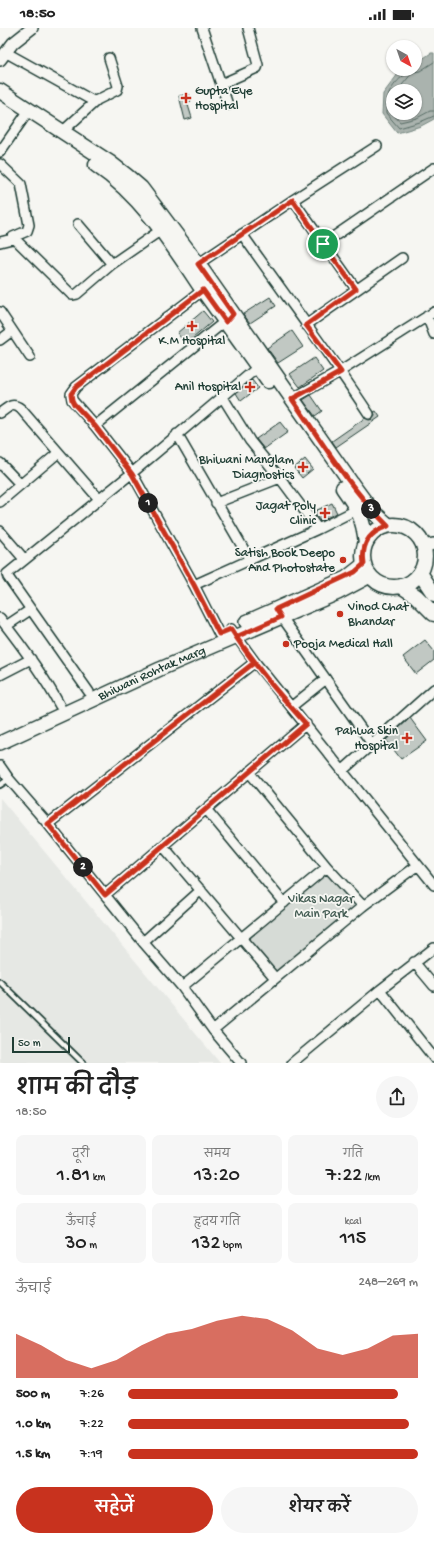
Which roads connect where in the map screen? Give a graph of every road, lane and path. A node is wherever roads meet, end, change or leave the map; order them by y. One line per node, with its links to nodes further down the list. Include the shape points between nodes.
1 (32, 28): 4 (street)
2 (202, 28): 6 (street)
3 (251, 30): 6 (street, via 257,68)
4 (3, 56): 9 (street)
5 (109, 58): 9 (street, via 118,88)
6 (221, 84): 10 (street)
7 (0, 91): 12 (main road)
8 (0, 102): 11 (main road)
9 (95, 102): 12 (street)
10 (228, 105)
11 (25, 116): 14 (street); 19 (main road, via 122,185)
12 (62, 132): 26 (main road, via 109,162 141,188)
13 (377, 146): 17 (street)
14 (0, 152)
15 (0, 164): 21 (street, via 21,184 29,225 27,231 13,236)
16 (434, 168): 23 (street)
17 (293, 200): 20 (street); 23 (street)
18 (78, 224): 25 (street)
19 (161, 230): 25 (street); 28 (main road)
20 (242, 234): 26 (street); 32 (street)
21 (12, 239): 22 (street); 25 (street, via 18,241 71,295 77,294)
22 (0, 242)
23 (323, 244): 27 (street)
24 (402, 258): 27 (street)
25 (112, 264)
26 (198, 264): 31 (main road)
27 (356, 289): 32 (street)
28 (203, 290): 31 (main road); 43 (street, via 72,392 74,404)
29 (0, 312): 33 (street)
30 (431, 314): 34 (street); 38 (street)
31 (230, 318): 37 (main road); 40 (main road); 43 (street)
32 (306, 325): 38 (street)
33 (12, 332): 35 (street); 36 (street)
34 (434, 334)
35 (0, 340)
36 (30, 357)
37 (258, 367): 39 (street); 53 (main road)
38 (341, 372): 40 (street); 42 (street)
39 (222, 396): 44 (street); 48 (street, via 250,441)
40 (292, 399): 54 (main road, via 354,487)
41 (0, 414): 45 (street, via 10,406 18,406)
42 (369, 414)
43 (95, 426): 47 (street)
44 (177, 434): 47 (street); 52 (street)
45 (58, 453): 49 (street); 50 (street)
46 (0, 463): 49 (street)
47 (132, 474): 50 (street); 63 (street)
48 (280, 478): 52 (street); 55 (street)
49 (20, 484): 51 (street)
50 (99, 499): 59 (street)
51 (0, 502)
52 (216, 504): 60 (street)
53 (358, 509): 55 (street); 57 (main road)
54 (388, 526): 57 (main road, via 378,529); 58 (main road, via 405,527)
55 (318, 529): 60 (street)
56 (0, 531): 59 (street)
57 (366, 544): 61 (main road, via 363,552)
58 (429, 545): 62 (main road)
59 (24, 559): 66 (street, via 7,575)
60 (250, 560): 63 (street)
61 (367, 570): 64 (main road, via 384,585); 67 (main road, Bhiwani Rohtak Marg, via 338,593)
62 (420, 573): 64 (main road); 65 (main road)
63 (194, 585): 71 (street)
64 (401, 586): 68 (main road, via 416,596)
65 (434, 594)
66 (30, 610): 70 (street); 77 (street)
67 (278, 613): 71 (main road, Bhiwani Rohtak Marg); 75 (street)
68 (434, 614)
69 (0, 618): 70 (street)
70 (6, 626): 72 (street)
71 (228, 633): 73 (street); 77 (main road); 82 (main road, Bhiwani Rohtak Marg, via 160,669)
72 (31, 659): 74 (street); 78 (street)
73 (255, 662): 79 (street); 90 (street)
74 (0, 675)
75 (326, 680): 79 (street); 83 (street)
76 (434, 689): 83 (street)
77 (89, 692): 78 (main road)
78 (60, 706): 81 (main road)
79 (291, 707): 80 (street)
80 (306, 724): 85 (street); 86 (street)
81 (0, 733)
82 (0, 743)
83 (372, 744): 85 (street)
84 (0, 766): 87 (street)
85 (342, 771): 92 (street)
86 (249, 772): 89 (street); 93 (street)
87 (8, 779): 88 (lane); 90 (street)
88 (0, 785)
89 (206, 809): 91 (street); 97 (street)
90 (48, 824): 96 (street)
91 (163, 846): 95 (street); 96 (street)
92 (418, 865): 94 (street); 98 (street)
93 (327, 867): 97 (street); 98 (street)
94 (434, 885)
95 (201, 890): 99 (street); 100 (street)
96 (105, 895): 100 (street)
97 (284, 903): 99 (street)
98 (363, 906): 103 (street)
99 (241, 938): 103 (street); 106 (street)
100 (143, 942): 106 (street)
101 (434, 948): 102 (street)
102 (414, 962): 105 (street); 107 (street)
103 (275, 978): 108 (street)
104 (0, 982): 110 (lane)
105 (434, 986)
106 (182, 987): 108 (street)
107 (380, 990): 109 (street); 112 (street)
108 (213, 1030): 111 (street)
109 (434, 1059): 113 (street)
110 (83, 1063)
111 (241, 1063)
112 (292, 1063)
113 (430, 1063)

